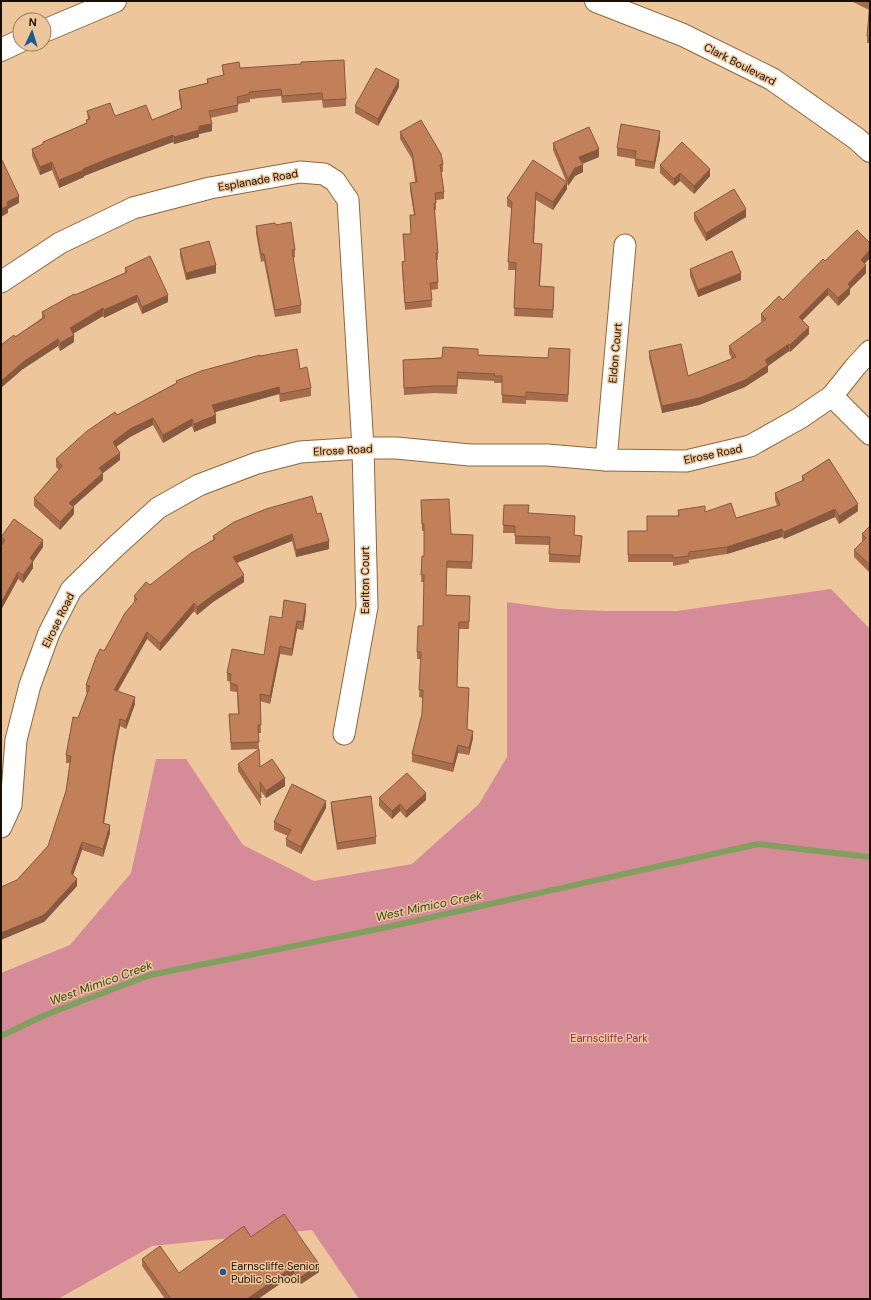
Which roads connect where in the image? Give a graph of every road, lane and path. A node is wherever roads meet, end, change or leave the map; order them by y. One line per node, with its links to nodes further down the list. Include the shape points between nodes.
1 (115, 1): 3 (street)
2 (596, 1): 6 (street, Clark Boulevard, via 683,35 772,80 857,139)
3 (52, 28)
4 (12, 45): 5 (street)
5 (1, 50)
6 (870, 151)
7 (625, 245): 13 (street, Eldon Court)
8 (1, 282): 12 (street, Esplanade Road, via 60,243 133,208 217,187 300,172 324,174 335,181 348,200)
9 (870, 351): 10 (street, Elrose Road)
10 (832, 396): 11 (street); 13 (street, Elrose Road, via 800,418 750,446 686,461)
11 (870, 434)
12 (363, 448): 13 (street, Elrose Road, via 547,455); 14 (street, Earlton Court, via 367,607); 15 (street, Elrose Road, via 300,452 257,463 199,485 158,508 71,590 49,633 30,685 16,740 11,805)
13 (606, 460)
14 (344, 734)
15 (1, 826)

